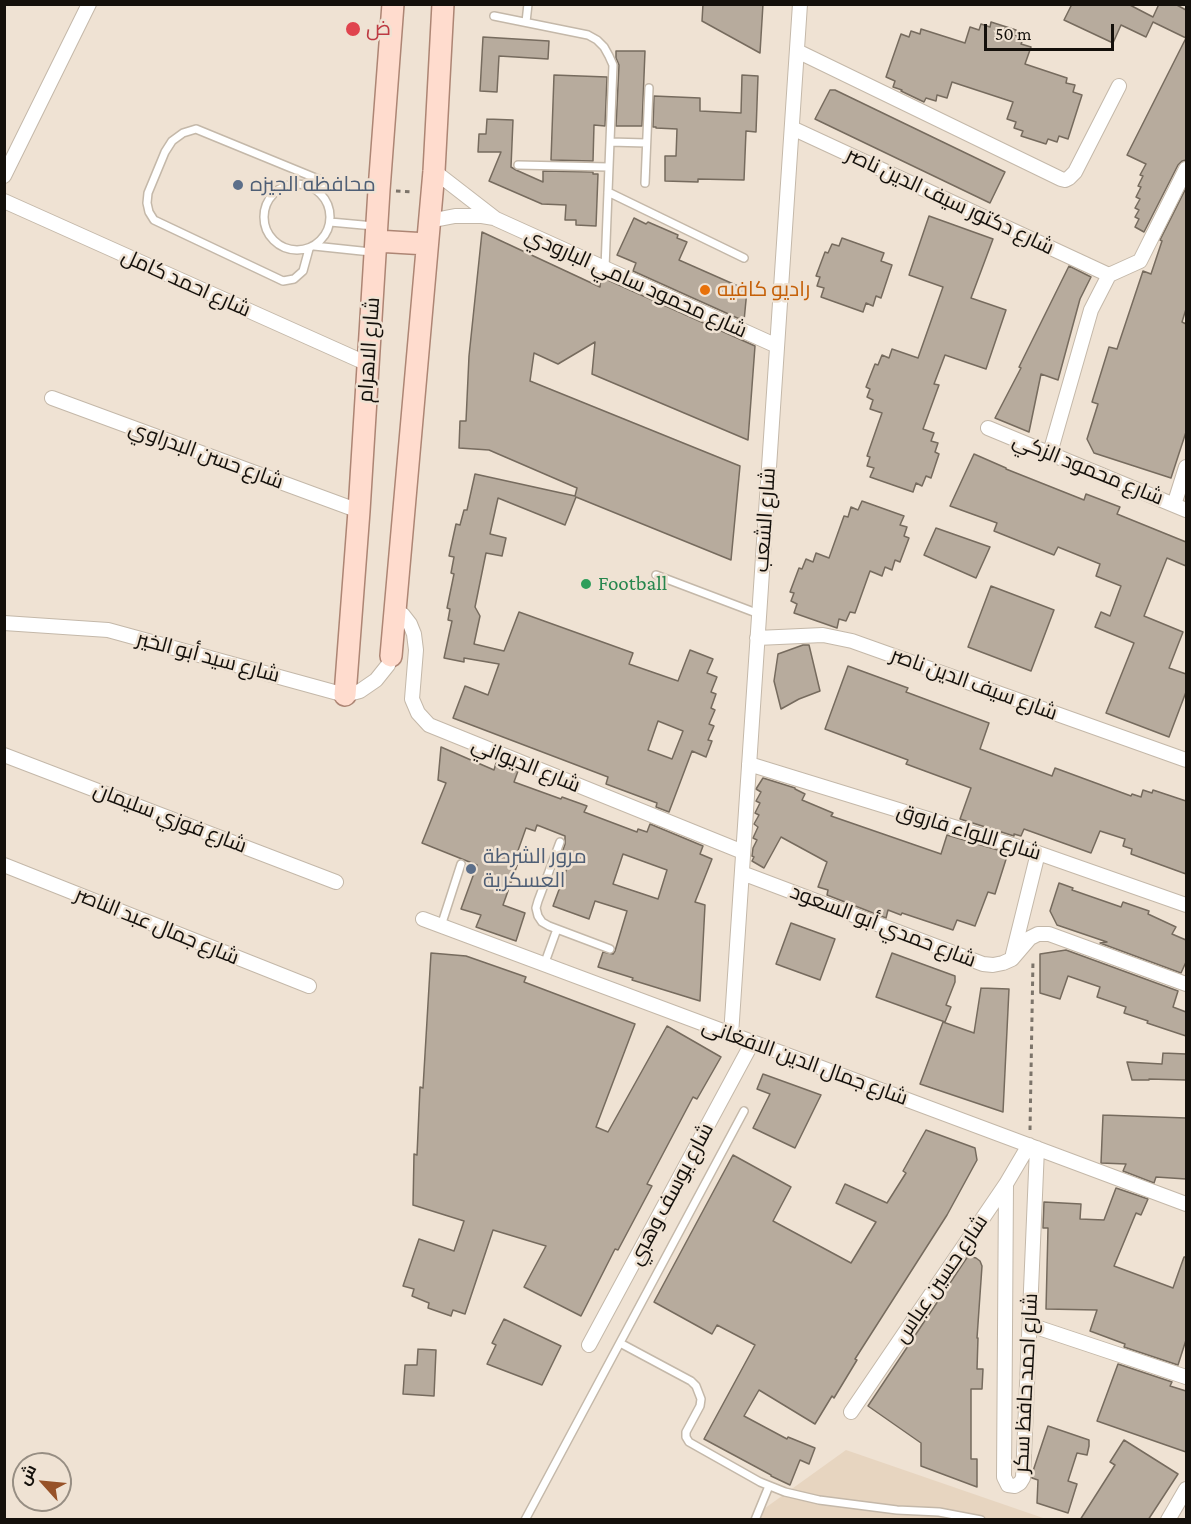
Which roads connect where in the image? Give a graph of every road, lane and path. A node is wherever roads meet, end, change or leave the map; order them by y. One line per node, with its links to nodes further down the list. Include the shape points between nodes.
1 (89, 4): 18 (street)
2 (393, 4): 20 (main road, شارع الاهرام)
3 (443, 4): 17 (main road)
4 (528, 4): 7 (lane)
5 (800, 4): 8 (street, شارع الشعب)
6 (494, 16): 7 (lane)
7 (526, 22): 12 (lane, via 588,35 604,47 613,65)
8 (797, 51): 9 (street, via 1065,180 1076,172); 11 (street, شارع الشعب)
9 (1119, 86)
10 (649, 88): 13 (lane)
11 (792, 128): 33 (street, شارع دكتور سيف الدين ناصر); 34 (street, شارع الشعب)
12 (610, 142): 13 (lane); 15 (lane)
13 (646, 143): 19 (lane)
14 (518, 165): 15 (lane)
15 (608, 167): 21 (lane)
16 (1186, 169): 33 (street, via 1140,261)
17 (434, 171): 22 (main road); 25 (street, شارع محمود سامي البارودي)
18 (4, 176)
19 (645, 183)
20 (379, 190): 22 (path); 28 (main road, شارع الاهرام)
21 (608, 192): 31 (lane); 32 (lane)
22 (432, 193): 26 (main road)
23 (321, 194): 27 (lane, via 329,207); 30 (lane, via 304,185 286,186 271,197 264,215 268,233 281,246 290,250); 30 (lane, via 318,179 196,129 183,132 172,141 148,193 149,212 154,220 283,281 294,279 303,271)
24 (4, 201): 35 (street, شارع احمد كامل)
25 (496, 219): 26 (street, شارع محمود سامي البارودي, via 455,216); 32 (street, شارع محمود سامي البارودي)
26 (429, 221): 29 (main road)
27 (330, 222): 28 (lane); 30 (lane, via 325,236)
28 (376, 240): 29 (main road); 30 (lane); 35 (main road, شارع الاهرام)
29 (427, 243): 43 (main road)
30 (311, 247)
31 (744, 258)
32 (605, 269): 34 (street, شارع محمود سامي البارودي)
33 (1109, 275): 38 (street, via 1091,310)
34 (777, 346): 44 (street, شارع الشعب)
35 (368, 364): 41 (main road, شارع الاهرام)
36 (52, 398): 41 (street, شارع حسن البدراوي)
37 (988, 428): 38 (street, شارع محمود الزكي)
38 (1050, 453): 40 (street, شارع محمود الزكي)
39 (1186, 467): 40 (street)
40 (1180, 507)
41 (359, 511): 48 (main road, شارع الاهرام)
42 (656, 575): 44 (lane)
43 (395, 610): 47 (main road); 53 (street, شارع الديواني, via 403,615 414,634 412,699 418,714 429,725)
44 (759, 614): 46 (street, شارع الشعب)
45 (4, 623): 48 (street, شارع سيد أبو الخير, via 108,630)
46 (757, 639): 50 (street, شارع سيف الدين ناصر, via 823,635 852,641); 51 (street, شارع الشعب)
47 (391, 656): 48 (street, via 376,680)
48 (345, 695)
49 (4, 755): 58 (street, شارع فوزي سليمان)
50 (1186, 760)
51 (749, 764): 53 (street, شارع الشعب); 54 (street, شارع اللواء فاروق)
52 (561, 842): 62 (lane, via 536,908 542,922)
53 (743, 852): 57 (street, شارع الشعب)
54 (1038, 853): 59 (street, شارع اللواء فاروق); 65 (street)
55 (461, 864): 61 (lane)
56 (4, 865): 68 (street, شارع جمال عبد الناصر)
57 (742, 873): 65 (street, شارع حمدي أبو السعود, via 983,964); 69 (street, شارع الشعب)
58 (336, 882)
59 (1186, 904)
60 (423, 919): 61 (street, شارع جمال الدين الافغانى)
61 (441, 926): 66 (street, شارع جمال الدين الافغانى)
62 (557, 929): 64 (lane); 66 (lane)
63 (1034, 937): 65 (street); 67 (street, via 1049,934); 72 (path)
64 (610, 949)
65 (1012, 959)
66 (544, 965): 69 (street, شارع جمال الدين الافغانى)
67 (1186, 984)
68 (309, 986)
69 (731, 1035): 70 (street, شارع جمال الدين الافغانى)
70 (752, 1043): 72 (street, شارع جمال الدين الافغانى); 77 (street, شارع يوسف وهبي)
71 (744, 1111): 76 (lane)
72 (1033, 1147): 73 (street, شارع حسين عباس); 74 (street, شارع جمال الدين الافغانى); 75 (street, شارع احمد حافظ سكر)
73 (1006, 1184): 75 (street, شارع احمد حافظ سكر, via 1004,1477 1011,1486 1018,1485 1023,1478); 79 (street, شارع حسين عباس)
74 (1186, 1204)
75 (1030, 1325): 78 (street)
76 (620, 1343): 80 (lane, via 696,1386 701,1399 686,1432 689,1442); 82 (lane)
77 (589, 1345)
78 (1186, 1377)
79 (851, 1412)
80 (769, 1486): 83 (lane); 84 (lane, via 819,1500)
81 (1186, 1489): 85 (street)
82 (525, 1520)
83 (755, 1520)
84 (981, 1520)
85 (1167, 1520)

